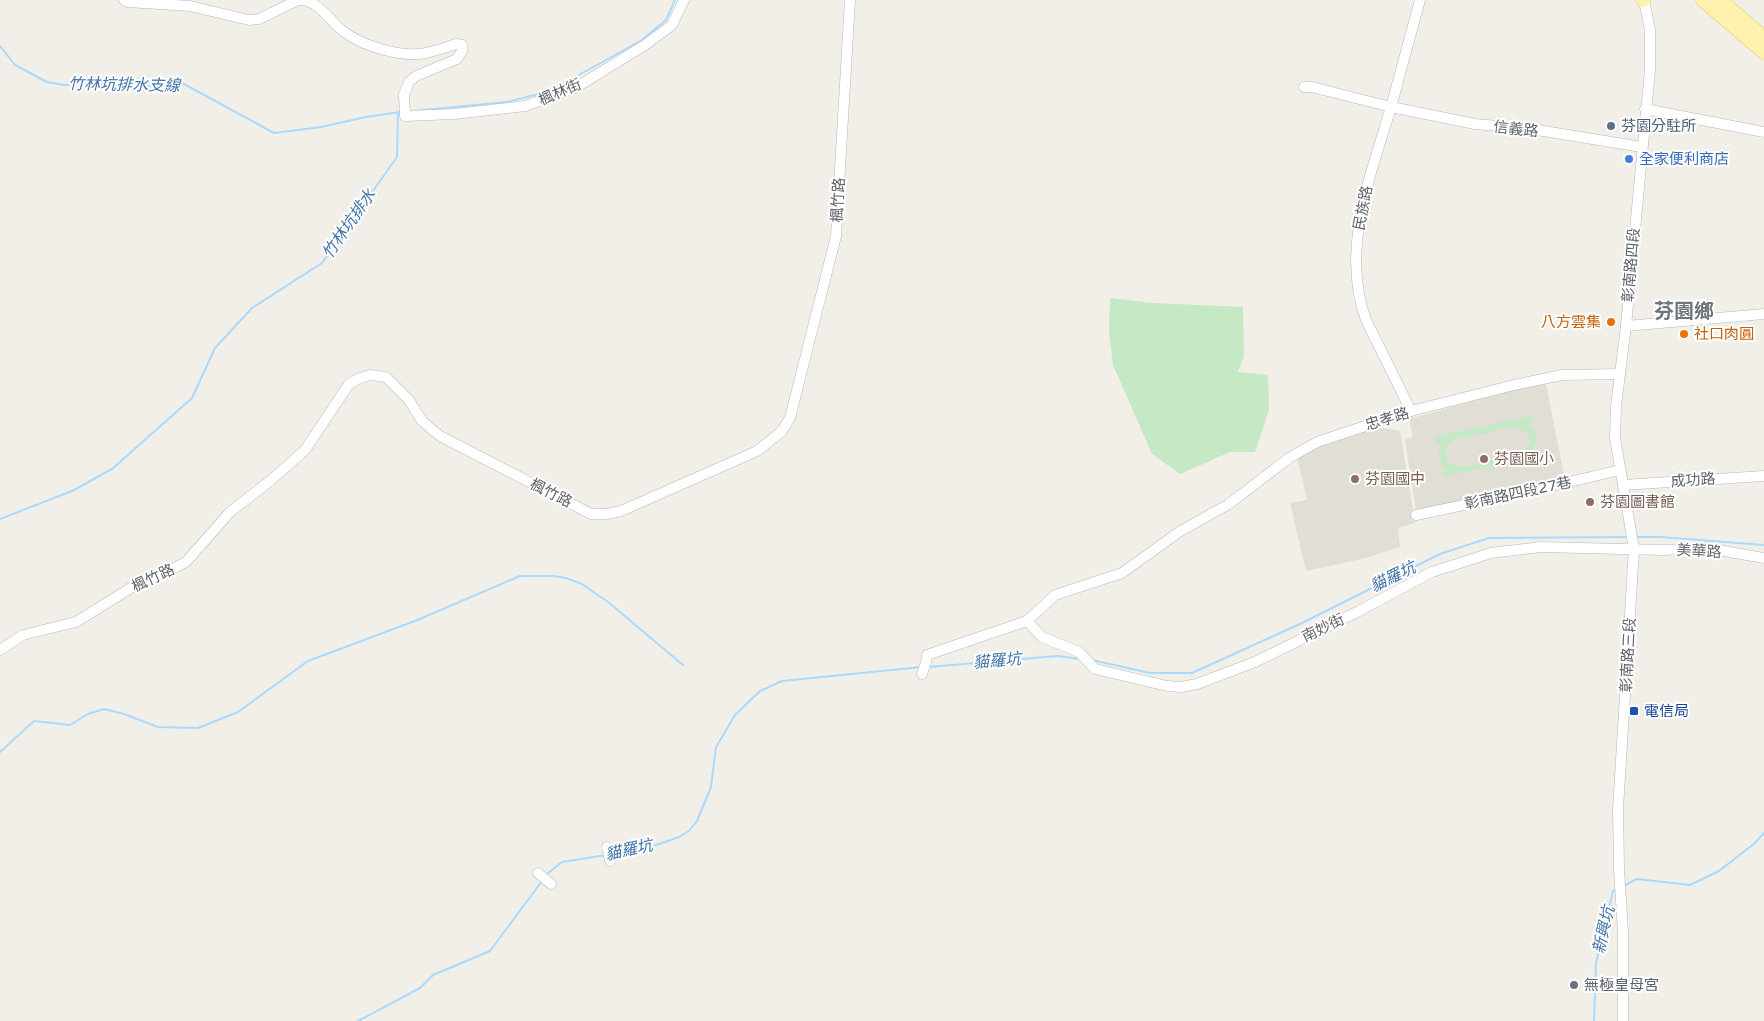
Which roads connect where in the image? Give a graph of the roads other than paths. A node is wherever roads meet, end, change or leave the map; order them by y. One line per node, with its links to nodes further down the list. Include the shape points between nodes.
1 (124, 0): 2 (street, via 190,6 249,20 259,19)
2 (300, 0): 3 (street, 楓林街, via 317,5 343,32 365,44 418,54 462,45 457,59 409,82 404,94 406,116 525,106 575,88 672,25)
3 (684, 0)
4 (850, 0): 28 (street, 楓竹路, via 836,236 790,418 781,432 757,451 622,511 591,514 440,436 422,421 409,400 386,377 370,375 348,384 305,450 230,512 186,562 134,586 76,622 23,635)
5 (1420, 0): 12 (street, 民族路)
6 (1644, 0): 13 (street, 彰南路四段, via 1650,30 1650,70)
7 (1703, 0): 10 (main road)
8 (1720, 0): 9 (main road)
9 (1764, 38)
10 (1764, 52)
11 (1304, 87): 12 (street, 信義路)
12 (1391, 107): 15 (street, 信義路, via 1475,124); 19 (street, 民族路, via 1359,222 1356,262 1361,307)
13 (1645, 109): 14 (street); 15 (street, 彰南路四段)
14 (1764, 132)
15 (1642, 146): 17 (street, 彰南路四段)
16 (1764, 314): 17 (street)
17 (1626, 326): 18 (street, 彰南路四段)
18 (1620, 374): 19 (street, 忠孝路, via 1562,375); 20 (street, 彰南路四段, via 1615,438)
19 (1412, 411): 27 (street, 忠孝路, via 1317,442 1122,573 1054,596)
20 (1620, 470): 22 (street, 彰南路四段); 23 (street, 彰南路四段27巷)
21 (1764, 476): 22 (street, 成功路)
22 (1623, 485): 24 (street, 彰南路四段)
23 (1416, 515)
24 (1630, 528): 25 (street, 彰南路三段)
25 (1634, 549): 26 (street, 美華路, via 1707,548); 27 (street, 南妙街, via 1541,547 1491,553 1466,560 1421,578 1255,662 1181,687 1095,669 1080,652 1042,637); 34 (street, 彰南路三段, via 1618,809 1623,932)
26 (1764, 558)
27 (1027, 621): 29 (street, via 926,659)
28 (0, 650)
29 (922, 674)
30 (607, 847): 31 (street)
31 (610, 861)
32 (538, 873): 33 (street)
33 (551, 884)
34 (1622, 1021)

